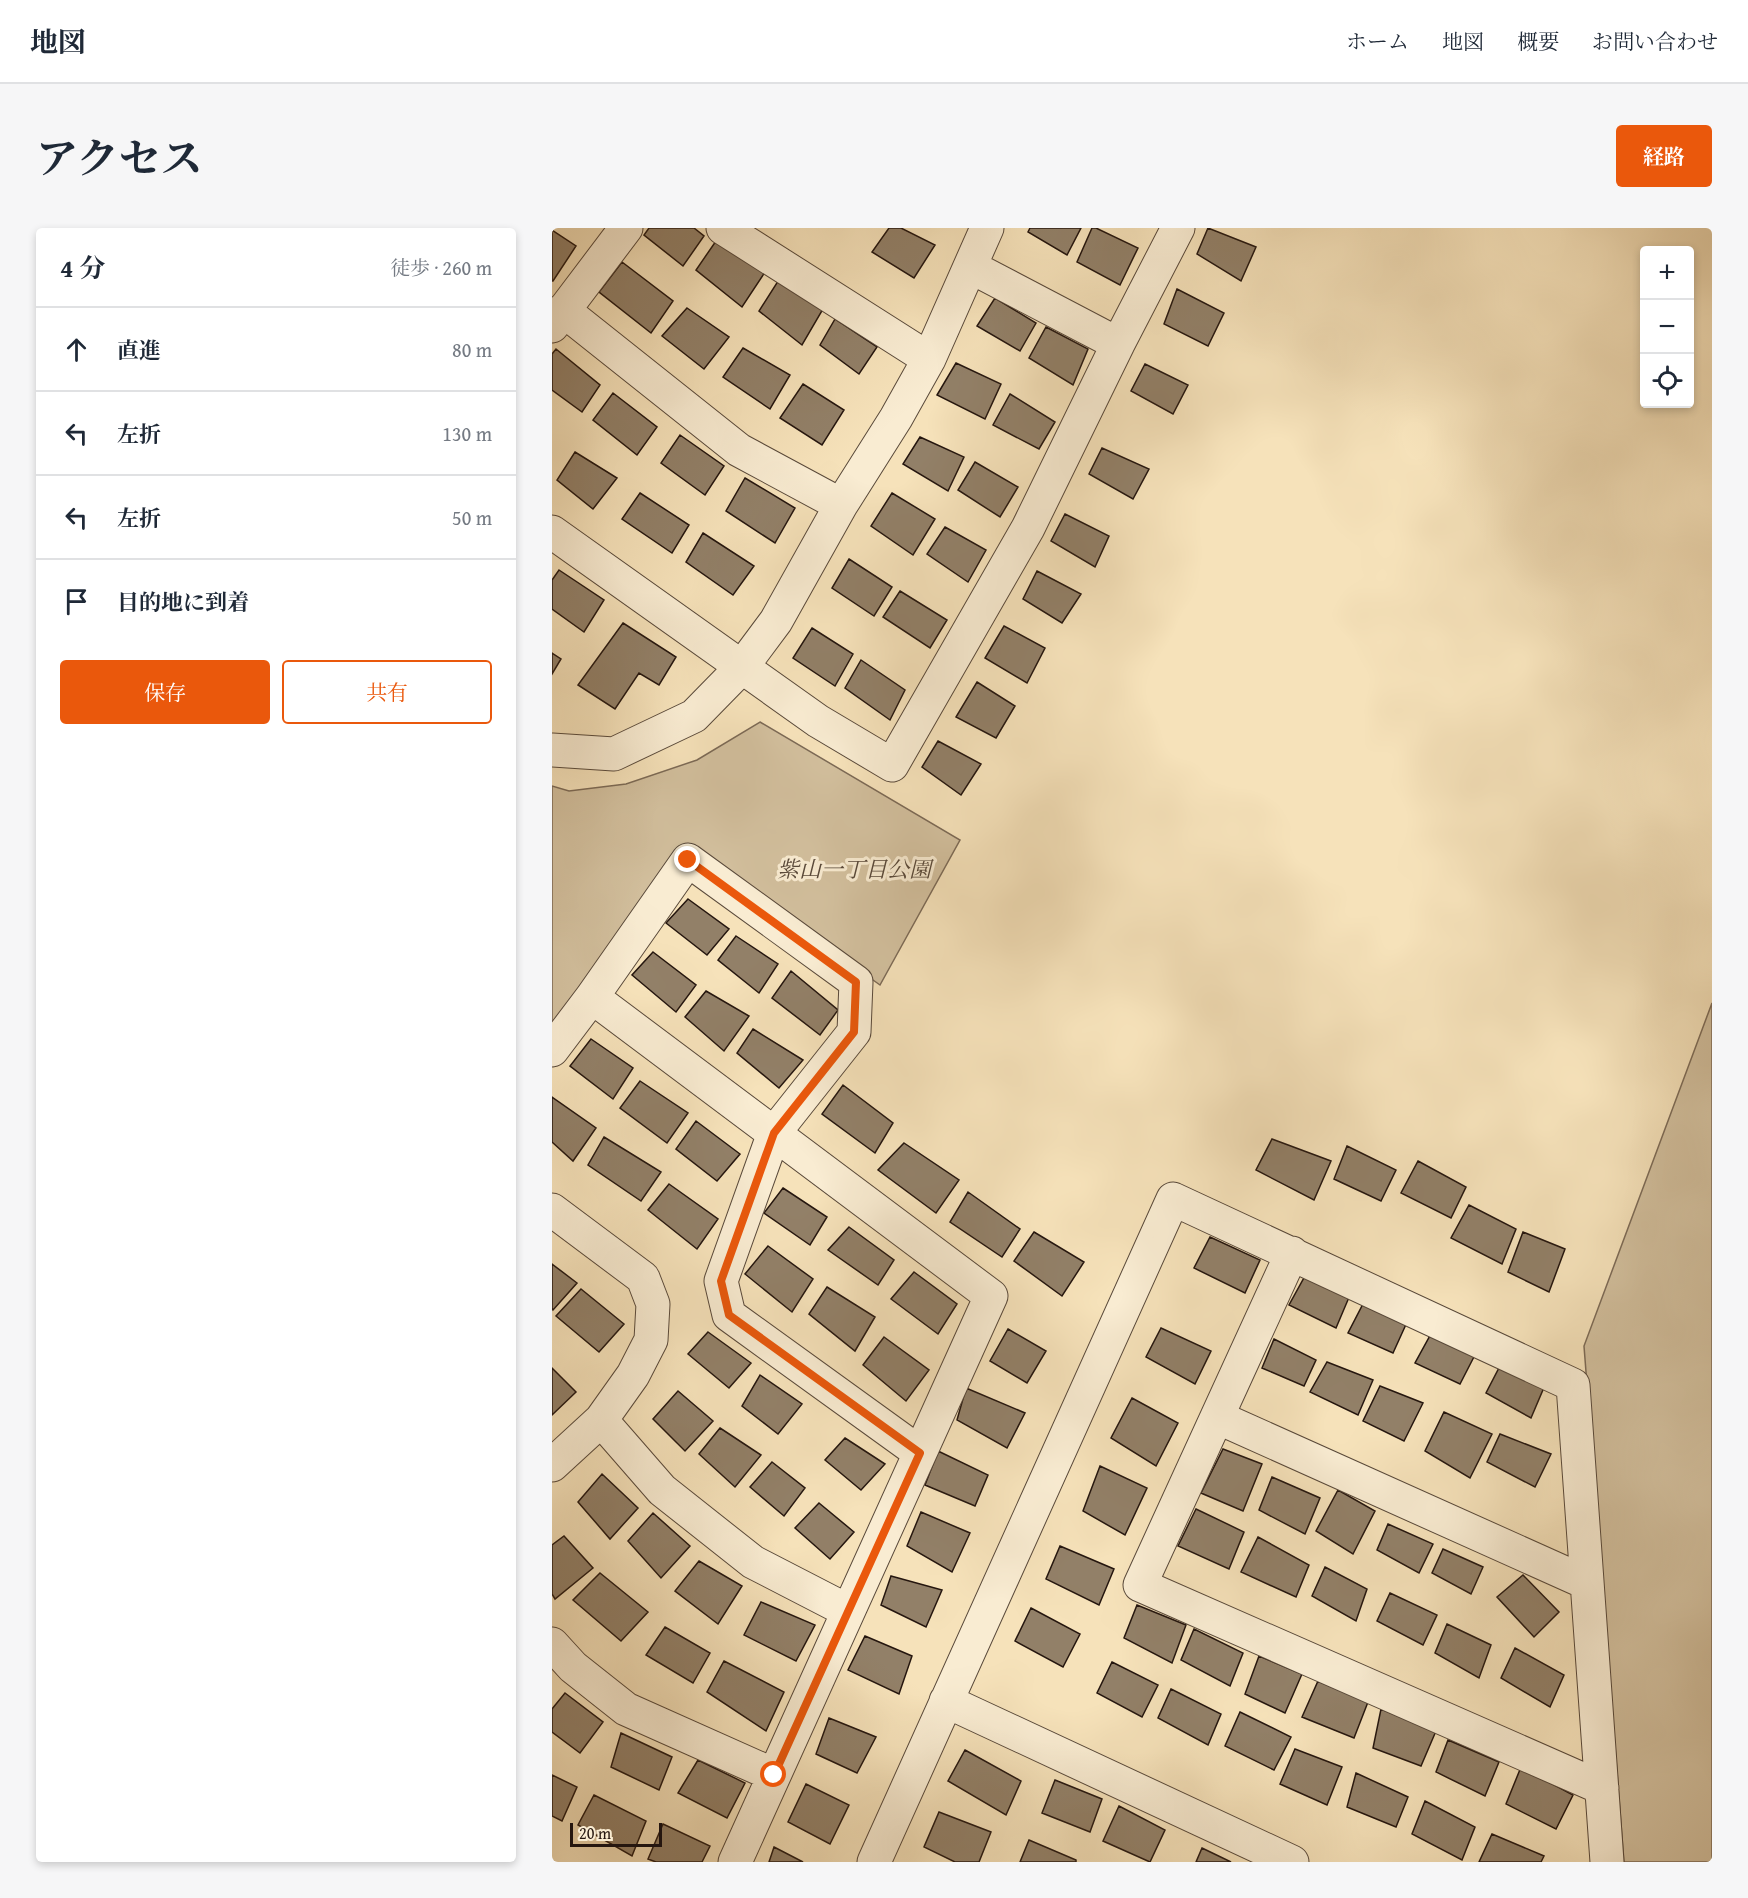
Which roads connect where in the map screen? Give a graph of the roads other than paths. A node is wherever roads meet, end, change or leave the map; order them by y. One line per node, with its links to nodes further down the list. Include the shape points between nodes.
1 (626, 228): 6 (street)
2 (723, 228): 8 (street)
3 (987, 228): 5 (street)
4 (1178, 228): 7 (street)
5 (971, 267): 7 (street); 8 (street)
6 (558, 318): 9 (street, via 740,450)
7 (1118, 344): 11 (street, via 1028,528 892,765)
8 (929, 359): 9 (street)
9 (841, 506): 11 (street, via 776,621)
10 (552, 532): 11 (street)
11 (741, 668): 12 (street, via 694,716 614,754)
12 (552, 750)
13 (592, 997): 14 (street); 15 (street); 15 (street, via 688,860 856,982 854,1032)
14 (552, 1050)
15 (774, 1133): 20 (street, via 721,1281 729,1315); 20 (street, via 992,1296)
16 (552, 1210): 19 (street, via 643,1278 653,1304 651,1340)
17 (1292, 1253): 18 (street); 22 (street, via 1573,1385); 25 (street, via 1173,1199)
18 (1217, 1417): 22 (street); 27 (street, via 1140,1586)
19 (602, 1420): 21 (street); 23 (street, via 662,1490 753,1562)
20 (920, 1453): 23 (street)
21 (552, 1465)
22 (1587, 1583): 27 (street)
23 (848, 1611): 26 (street)
24 (552, 1644): 26 (street, via 573,1667 626,1709)
25 (946, 1701): 29 (street); 30 (street)
26 (774, 1775): 28 (street)
27 (1602, 1788): 31 (street)
28 (735, 1862)
29 (874, 1862)
30 (1292, 1862)
31 (1607, 1862)

